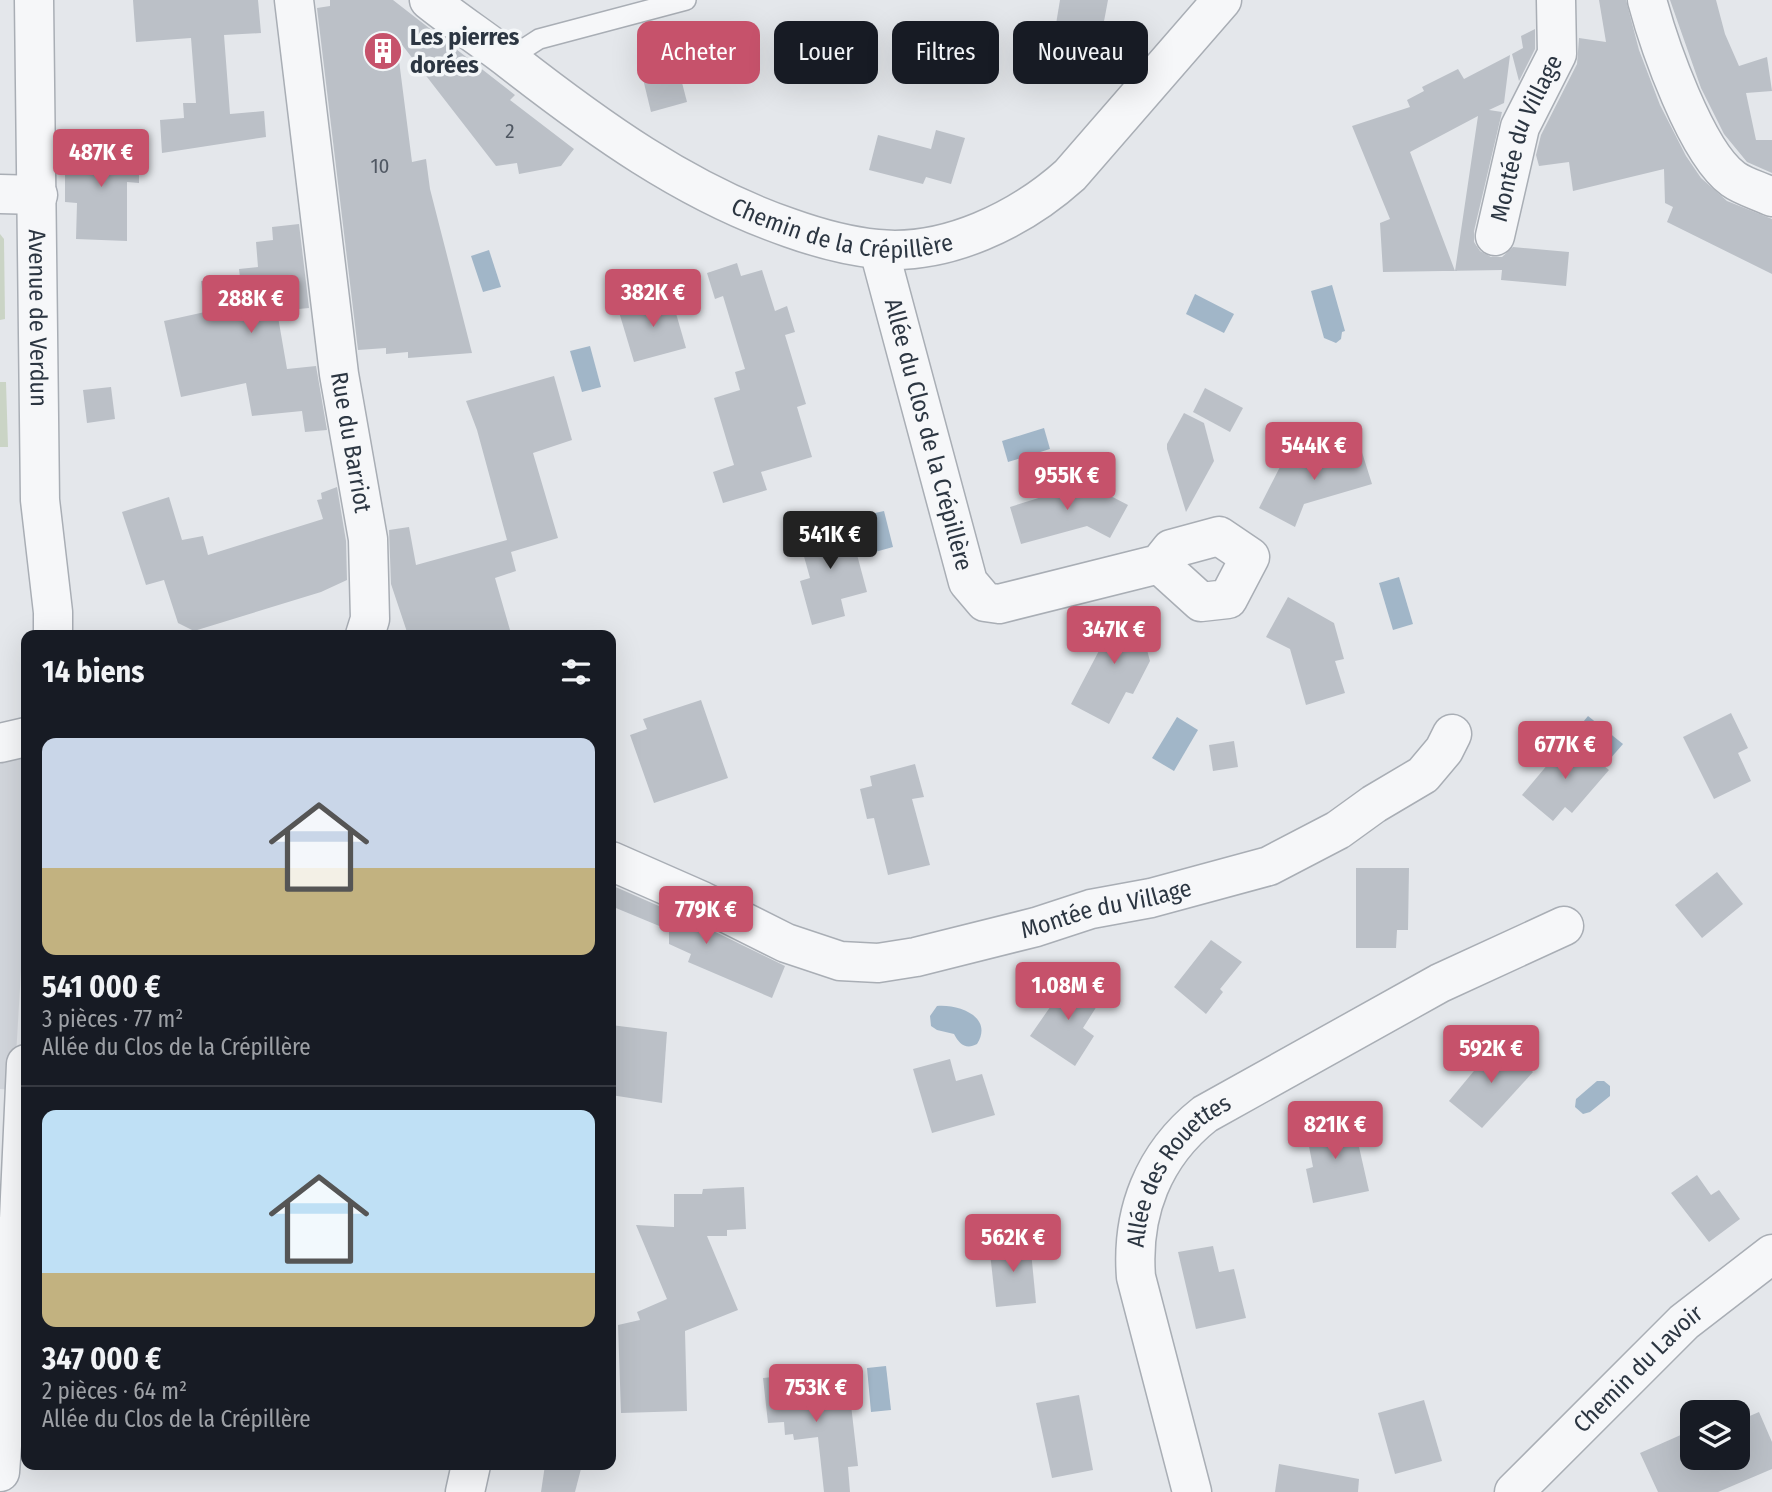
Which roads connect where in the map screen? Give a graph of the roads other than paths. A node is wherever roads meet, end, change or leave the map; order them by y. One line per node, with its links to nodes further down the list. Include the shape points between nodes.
1 (34, 0): 10 (street, Avenue de Verdun)
2 (294, 0): 16 (street, Rue du Barriot, via 340,374 368,539)
3 (429, 0): 8 (street, Chemin de la Crépillère)
4 (686, 0): 8 (lane, via 539,38)
5 (1222, 0): 13 (street, Chemin de la Crépillère, via 1057,187 981,231 929,246)
6 (1556, 0): 12 (street, Montée du Village, via 1557,54 1520,127)
7 (1647, 0): 11 (street, via 1678,90 1711,156 1733,179)
8 (508, 59): 13 (street, Chemin de la Crépillère, via 610,135 699,190 800,232)
9 (0, 194): 10 (street)
10 (38, 195): 15 (street, Avenue de Verdun, via 40,500)
11 (1772, 197)
12 (1495, 236)
13 (879, 250): 14 (street, Allée du Clos de la Crépillère, via 968,582 985,602 999,604)
14 (1159, 564)
15 (53, 630)
16 (367, 630)
17 (1452, 734): 20 (street, Montée du Village, via 1423,775 1338,831 1269,866 878,963 840,961 786,943)
18 (21, 738): 19 (street)
19 (0, 743)
20 (616, 862)
21 (1564, 926): 27 (street, Allée des Rouettes, via 1440,983 1205,1114 1163,1159 1138,1221 1136,1278)
22 (21, 1175): 25 (street)
23 (1772, 1254): 28 (street, Chemin du Lavoir, via 1678,1327)
24 (470, 1470): 26 (street)
25 (0, 1472)
26 (466, 1492)
27 (1192, 1492)
28 (1514, 1492)

